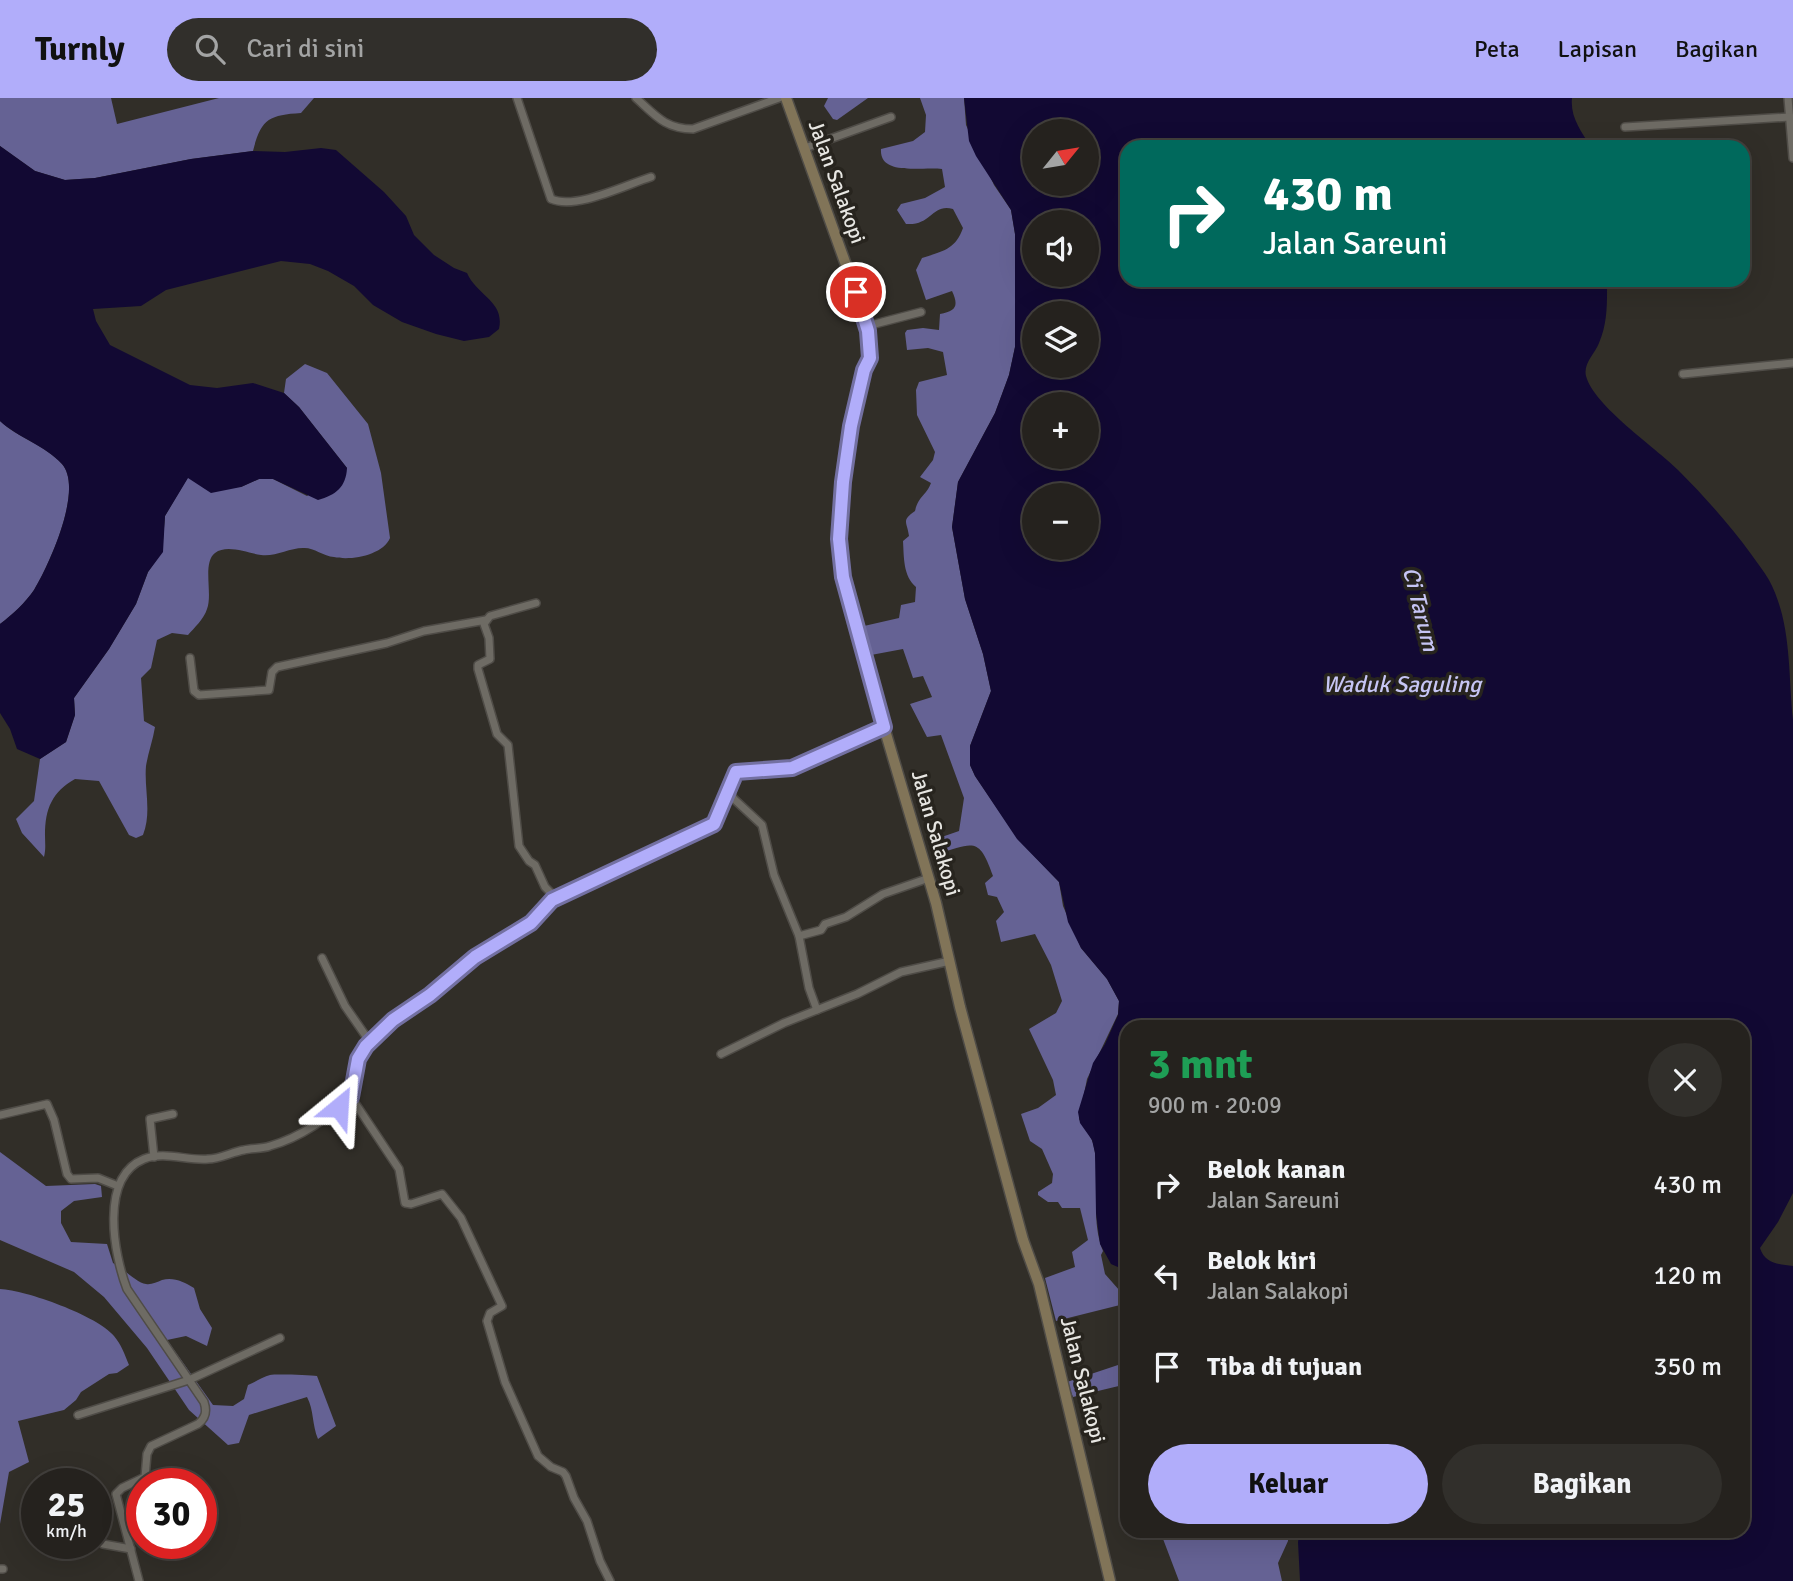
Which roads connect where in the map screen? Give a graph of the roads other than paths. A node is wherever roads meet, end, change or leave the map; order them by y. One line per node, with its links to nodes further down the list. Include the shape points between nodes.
1 (517, 98): 12 (street, via 551,199 562,203 583,200)
2 (636, 98): 3 (street, via 670,126 692,129)
3 (779, 98)
4 (786, 98): 10 (street, Jalan Salakopi)
5 (1788, 98): 7 (street)
6 (891, 117): 10 (street)
7 (1790, 117): 8 (street); 9 (street)
8 (1625, 127)
9 (1792, 138): 11 (street)
10 (805, 148): 14 (street, Jalan Salakopi)
11 (1793, 158)
12 (651, 177)
13 (920, 312): 14 (street)
14 (867, 326): 20 (street, Jalan Salakopi, via 870,358 851,426 839,539 843,577)
15 (1793, 363): 16 (street)
16 (1683, 374)
17 (536, 603): 18 (street)
18 (486, 620): 19 (street, via 273,668 269,690 199,695 194,691); 23 (street, via 489,659 478,669 497,734 511,756 519,846 535,865)
19 (190, 658)
20 (884, 727): 21 (street, via 792,768 736,772); 22 (street, Jalan Salakopi)
21 (728, 790): 23 (street, via 714,824); 24 (street, via 762,825 774,875)
22 (929, 878): 24 (street, via 883,894 821,930); 26 (street, Jalan Salakopi)
23 (552, 900): 28 (street, via 531,923 475,957)
24 (800, 936): 27 (street)
25 (322, 958): 28 (street, via 345,1006)
26 (950, 961): 27 (street, via 901,972); 44 (street, Jalan Salakopi, via 1023,1240 1039,1284)
27 (817, 1010): 29 (street)
28 (370, 1042): 30 (street, via 358,1059)
29 (721, 1054)
30 (351, 1097): 33 (street, via 318,1125 269,1147 212,1159); 43 (street, via 399,1169 405,1203 442,1195 461,1218 502,1306 490,1313 487,1321 505,1382 538,1456 566,1476)
31 (173, 1114): 33 (street, via 150,1119)
32 (0, 1115): 34 (street, via 47,1104 71,1179 98,1178)
33 (154, 1157): 34 (street, via 131,1167)
34 (118, 1186): 36 (street, via 114,1241 120,1272 136,1306)
35 (280, 1338): 36 (street)
36 (189, 1380): 37 (street); 38 (street, via 204,1402 203,1420 151,1446)
37 (78, 1415)
38 (146, 1468)
39 (126, 1486): 40 (street, via 116,1494)
40 (126, 1531)
41 (134, 1559): 42 (street)
42 (139, 1581)
43 (610, 1581)
44 (1110, 1581)

